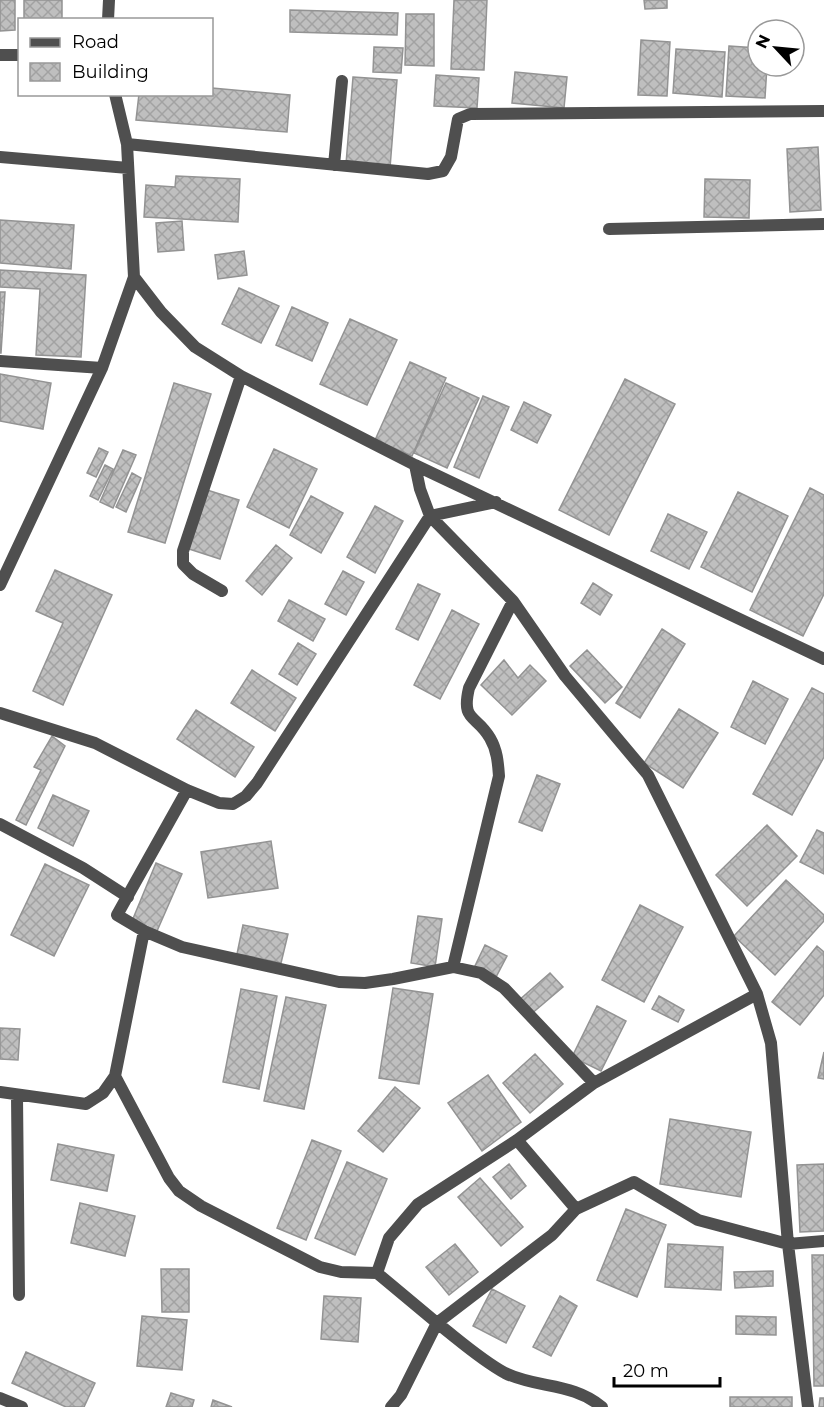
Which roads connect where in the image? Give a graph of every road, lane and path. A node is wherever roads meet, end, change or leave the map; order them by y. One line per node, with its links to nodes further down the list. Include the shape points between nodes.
1 (109, 0): 2 (street)
2 (108, 18)
3 (0, 54): 4 (street)
4 (18, 55)
5 (342, 81): 10 (street)
6 (115, 96): 8 (street)
7 (824, 111): 10 (street, via 470,114 458,119 451,157 443,171 428,174)
8 (127, 144): 10 (street); 11 (street)
9 (0, 157): 11 (street)
10 (334, 165)
11 (128, 168): 14 (street)
12 (824, 224): 13 (street)
13 (609, 229)
14 (134, 277): 16 (street); 17 (street, via 195,347)
15 (0, 361): 16 (street)
16 (102, 368): 21 (street)
17 (241, 376): 18 (street); 22 (street, via 183,551 183,564)
18 (415, 465): 19 (street); 20 (street)
19 (496, 502): 20 (street); 24 (street)
20 (430, 516): 23 (street); 26 (street, via 246,796 233,804 219,803)
21 (0, 585)
22 (222, 591)
23 (513, 601): 30 (street, via 465,703 469,715 490,736 498,757 499,776); 31 (street, via 565,676 648,775)
24 (824, 659)
25 (0, 713): 26 (street, via 95,743)
26 (188, 790): 28 (street)
27 (0, 824): 28 (street)
28 (128, 897): 29 (street, via 117,915)
29 (144, 931): 30 (street, via 182,947 339,982 365,983); 32 (street)
30 (453, 967): 33 (street, via 481,973 504,988)
31 (757, 994): 33 (street); 39 (street, via 771,1043)
32 (115, 1076): 35 (street, via 103,1093 86,1104); 40 (street, via 179,1191 320,1267)
33 (594, 1083): 36 (street)
34 (0, 1092): 35 (street)
35 (17, 1096): 41 (street)
36 (517, 1140): 37 (street); 40 (street, via 418,1203 389,1238)
37 (576, 1209): 39 (street, via 634,1182 698,1220); 42 (street, via 552,1235)
38 (824, 1241): 39 (street)
39 (788, 1244): 47 (street)
40 (377, 1273): 42 (street)
41 (19, 1295)
42 (437, 1323): 45 (street, via 402,1395); 46 (street, via 506,1374 587,1395)
43 (0, 1398): 44 (street)
44 (22, 1407)
45 (391, 1407)
46 (602, 1407)
47 (807, 1407)

